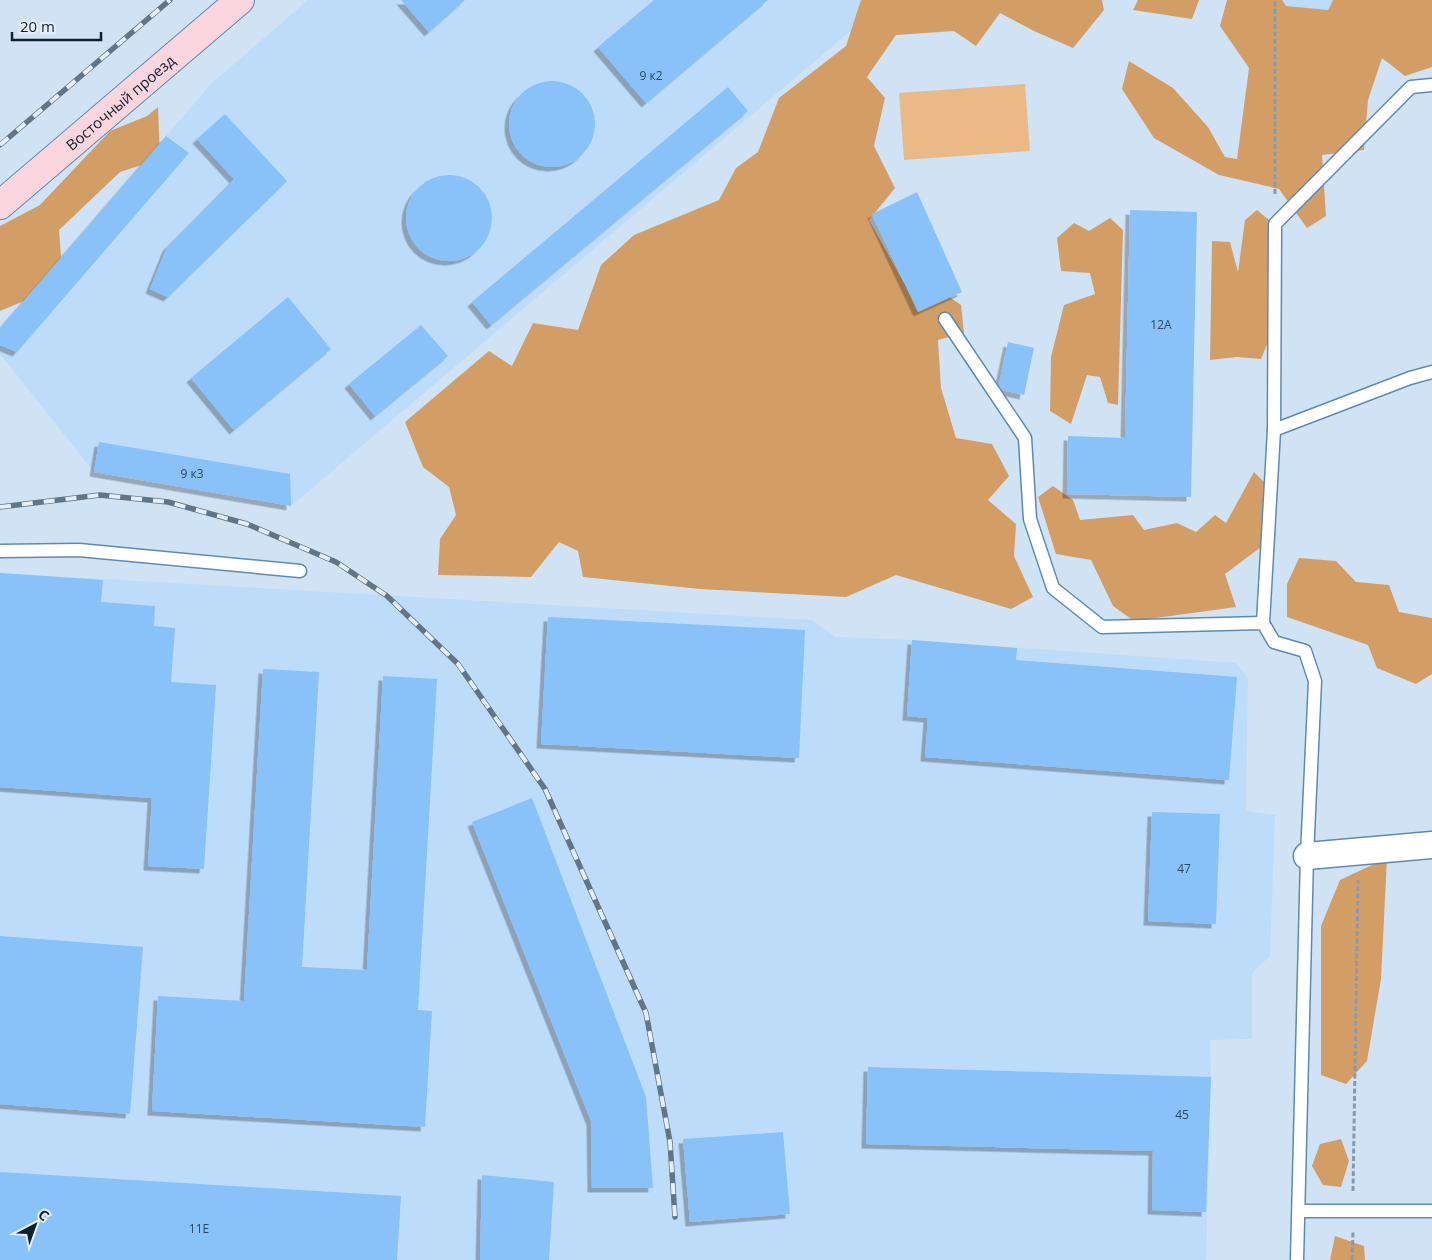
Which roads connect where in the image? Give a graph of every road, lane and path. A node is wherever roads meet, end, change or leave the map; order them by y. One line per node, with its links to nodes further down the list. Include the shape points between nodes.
1 (240, 0): 4 (street, Восточный проезд)
2 (1275, 0): 5 (path)
3 (1432, 85): 5 (lane, via 1411,87)
4 (0, 204)
5 (1275, 224): 8 (lane)
6 (945, 319): 11 (lane, via 1025,438 1030,519 1054,588 1102,627)
7 (1432, 372): 8 (lane)
8 (1274, 430): 11 (lane)
9 (0, 551): 10 (lane, via 79,550)
10 (300, 571)
11 (1263, 623): 14 (lane, via 1274,642 1305,651 1315,681)
12 (1432, 845): 13 (street)
13 (1359, 852): 14 (street); 15 (path)
14 (1307, 856): 16 (lane)
15 (1353, 1210): 16 (lane); 17 (lane); 19 (path)
16 (1299, 1211): 18 (lane)
17 (1432, 1211)
18 (1297, 1260)
19 (1352, 1260)

